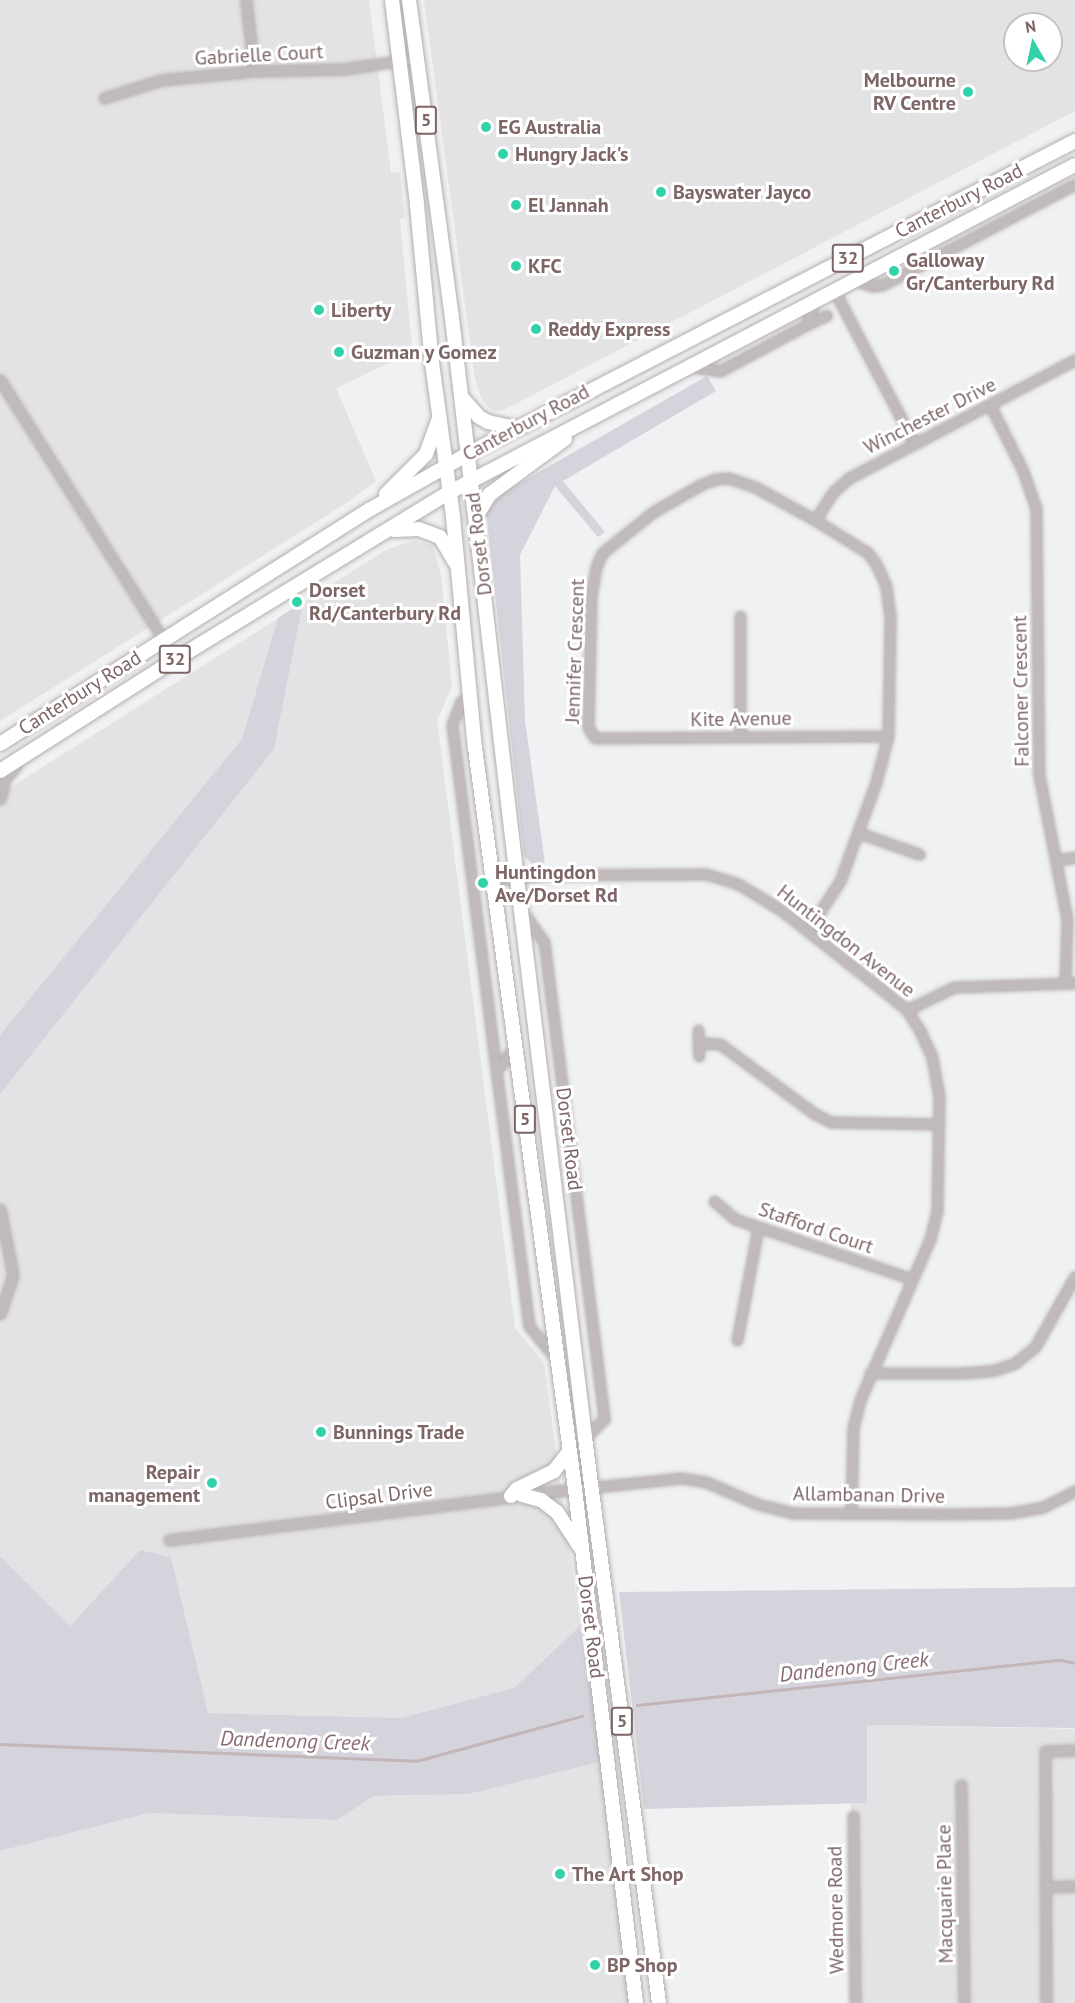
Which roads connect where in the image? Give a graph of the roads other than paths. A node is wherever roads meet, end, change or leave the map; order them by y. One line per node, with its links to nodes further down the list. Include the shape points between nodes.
1 (246, 0): 6 (street)
2 (392, 0): 5 (main road, Dorset Road / 5)
3 (409, 0): 4 (main road, Dorset Road / 5)
4 (418, 58): 5 (street, Gabrielle Court); 20 (main road, Dorset Road / 5)
5 (399, 60): 6 (street, Gabrielle Court, via 344,69); 23 (main road, Dorset Road / 5)
6 (254, 71): 7 (street, Gabrielle Court, via 161,80)
7 (104, 99)
8 (1075, 141): 11 (main road, Canterbury Road / 32)
9 (1075, 165): 12 (main road, Canterbury Road / 32)
10 (1075, 184): 12 (street, Canterbury Road, via 882,285)
11 (824, 270): 13 (main road); 24 (main road, Canterbury Road / 32)
12 (856, 281): 13 (main road, Canterbury Road / 32)
13 (835, 292): 14 (main road, Canterbury Road / 32); 25 (street)
14 (815, 302): 16 (street); 18 (main road, Canterbury Road / 32)
15 (827, 315): 16 (street)
16 (806, 325): 18 (street, via 720,371)
17 (1075, 360): 21 (street, Winchester Drive)
18 (693, 367): 22 (main road, Canterbury Road / 32)
19 (0, 380): 36 (street)
20 (461, 396): 24 (main road, via 479,417); 26 (main road, Dorset Road / 5)
21 (990, 405): 25 (street, Winchester Drive); 50 (street, Falconer Crescent, via 1023,471 1036,508 1039,775)
22 (600, 413): 28 (main road, Canterbury Road / 32); 31 (main road, via 490,495)
23 (439, 417): 27 (main road, Dorset Road / 5); 30 (main road, via 426,454)
24 (517, 428): 26 (main road, Canterbury Road / 32)
25 (914, 443): 32 (street, Winchester Drive, via 849,478 833,492)
26 (468, 454): 27 (main road, Canterbury Road / 32); 28 (main road, Dorset Road / 5)
27 (446, 466): 29 (main road, Dorset Road / 5); 30 (main road, Canterbury Road / 32)
28 (471, 481): 29 (main road, Canterbury Road / 32); 31 (main road, Dorset Road / 5)
29 (450, 492): 33 (main road, Canterbury Road / 32); 34 (main road, Dorset Road / 5)
30 (369, 510): 36 (main road, Canterbury Road / 32)
31 (476, 518): 51 (main road, Dorset Road / 5)
32 (815, 520): 39 (street, Jennifer Crescent, via 868,553 883,576 891,630); 42 (street, Jennifer Crescent, via 755,487 729,478 716,479 653,513 612,543 596,567 591,595 588,727)
33 (387, 531): 34 (main road, via 430,531 440,537); 40 (main road, Canterbury Road / 32)
34 (458, 569): 37 (main road, Dorset Road / 5)
35 (740, 616): 41 (street)
36 (164, 640): 38 (main road, Canterbury Road / 32)
37 (469, 695): 52 (main road, Dorset Road / 5); 61 (street, via 460,702 452,724)
38 (40, 719): 40 (main road); 43 (main road, Canterbury Road / 32)
39 (888, 736): 41 (street, Kite Avenue); 47 (street, Jennifer Crescent)
40 (52, 737): 44 (main road, Canterbury Road / 32)
41 (740, 737): 42 (street, Kite Avenue)
42 (595, 738)
43 (0, 744)
44 (26, 754): 45 (main road, Canterbury Road / 32); 46 (street, via 5,779)
45 (0, 771)
46 (0, 799)
47 (859, 832): 48 (street); 54 (street, Jennifer Crescent, via 834,893)
48 (919, 854)
49 (1075, 857): 50 (street)
50 (1057, 860): 55 (street, Falconer Crescent, via 1067,919)
51 (517, 876): 52 (street, Huntingdon Avenue); 53 (main road, Dorset Road / 5); 54 (street, Huntingdon Avenue, via 706,874 752,891)
52 (494, 880): 59 (main road, Dorset Road / 5)
53 (521, 910): 72 (main road, Dorset Road / 5); 72 (street, Dorset Road, via 544,942 604,1419)
54 (808, 930): 56 (street, Huntingdon Avenue)
55 (1070, 983): 56 (street, via 954,987)
56 (907, 1010): 62 (street, Huntingdon Avenue, via 932,1057)
57 (699, 1030): 58 (street)
58 (699, 1043): 60 (street); 62 (street, via 720,1044 814,1114 831,1122)
59 (515, 1046): 61 (street); 70 (main road, Dorset Road / 5)
60 (699, 1056)
61 (497, 1070): 70 (street, via 529,1326)
62 (939, 1124): 67 (street, Huntingdon Avenue, via 937,1211 930,1239)
63 (714, 1201): 65 (street, Stafford Court, via 727,1215)
64 (0, 1209): 68 (street, via 13,1268 12,1283)
65 (758, 1228): 67 (street, Stafford Court); 69 (street)
66 (1075, 1276): 71 (street, via 1035,1347 1015,1363 995,1370 963,1373)
67 (912, 1279): 71 (street, Huntingdon Avenue)
68 (0, 1314)
69 (737, 1340)
70 (556, 1359): 73 (main road, Dorset Road / 5)
71 (870, 1373): 78 (street, Huntingdon Avenue, via 853,1428)
72 (585, 1438): 74 (main road, Dorset Road / 5)
73 (568, 1452): 75 (main road, Dorset Road / 5); 77 (main road, via 554,1471 517,1489)
74 (592, 1487): 75 (street, Clipsal Drive); 78 (street, Allambanan Drive, via 681,1478 717,1486 792,1514); 87 (main road, Dorset Road / 5)
75 (575, 1489): 77 (street, Clipsal Drive); 80 (main road, Dorset Road / 5)
76 (1075, 1491): 78 (street, Allambanan Drive, via 1043,1507 1010,1512)
77 (517, 1496): 79 (street, Clipsal Drive); 80 (main road, via 541,1500 557,1512)
78 (851, 1514)
79 (169, 1540)
80 (581, 1549): 86 (main road, Dorset Road / 5)
81 (1075, 1750): 85 (street, via 1045,1751)
82 (961, 1785): 89 (street, Macquarie Place)
83 (853, 1816): 88 (street, Wedmore Road)
84 (1075, 1886): 85 (street)
85 (1045, 1887): 90 (street)
86 (636, 2003)
87 (659, 2003)
88 (855, 2003)
89 (964, 2003)
90 (1046, 2003)

